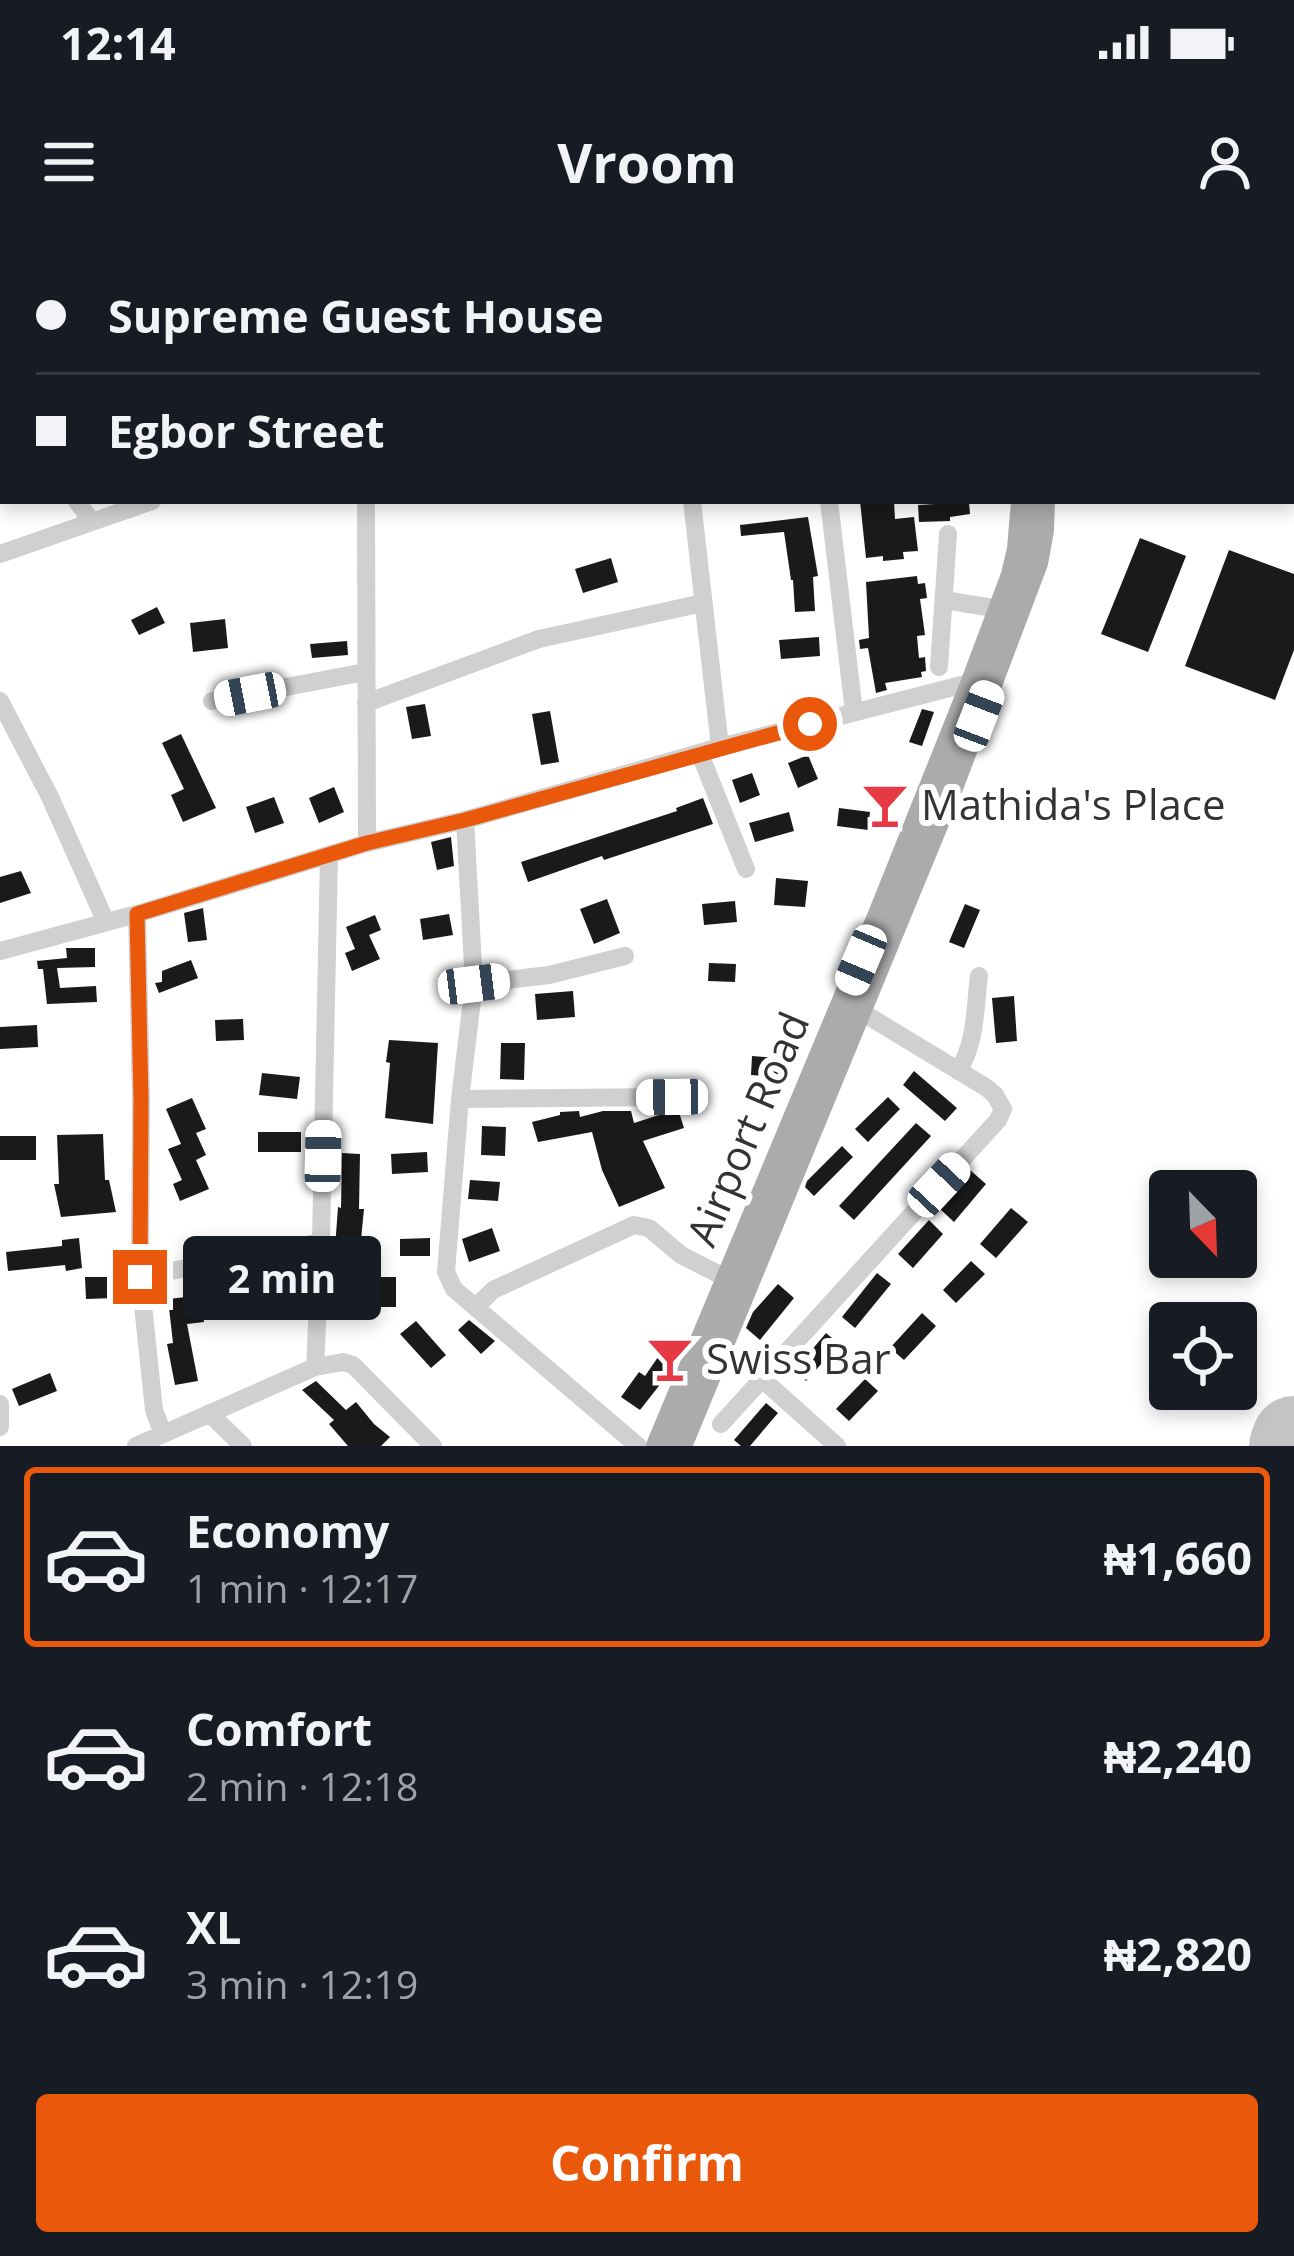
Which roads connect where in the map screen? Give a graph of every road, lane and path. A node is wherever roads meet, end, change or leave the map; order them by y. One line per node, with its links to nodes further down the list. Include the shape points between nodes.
1 (79, 504): 8 (street)
2 (143, 504): 8 (street)
3 (366, 504): 15 (street)
4 (692, 504): 12 (street)
5 (829, 504): 20 (street)
6 (1023, 504): 13 (main road, Airport Road)
7 (1043, 504): 29 (main road, Airport Road, via 1027,588 946,801)
8 (92, 522): 10 (street)
9 (948, 534): 11 (street)
10 (0, 554)
11 (944, 600): 13 (street); 14 (street)
12 (703, 603): 19 (street, via 539,639); 21 (street)
13 (1000, 609): 16 (main road, Airport Road)
14 (939, 667)
15 (364, 672): 18 (street); 19 (street)
16 (973, 682): 20 (street); 29 (main road, Airport Road)
17 (0, 701): 28 (street)
18 (212, 701)
19 (366, 704): 24 (street)
20 (854, 712): 21 (street)
21 (720, 747): 22 (street)
22 (700, 754): 23 (street); 26 (street)
23 (465, 820): 24 (street); 33 (street)
24 (367, 843): 25 (street)
25 (329, 855): 27 (street); 38 (street)
26 (746, 869)
27 (137, 914): 28 (street); 39 (street)
28 (105, 920): 30 (street)
29 (887, 921): 34 (main road, Airport Road); 40 (main road, Airport Road)
30 (0, 951)
31 (625, 956): 33 (street)
32 (979, 976): 35 (street, via 971,1042)
33 (474, 984): 37 (street)
34 (860, 1011): 35 (street); 54 (main road, Airport Road)
35 (958, 1071): 43 (street, via 995,1095 1003,1109 998,1120)
36 (672, 1097): 37 (street)
37 (460, 1099): 41 (street, via 446,1271)
38 (322, 1242): 39 (street); 42 (street)
39 (140, 1277): 48 (street)
40 (728, 1279): 41 (street, via 634,1225 493,1290); 53 (main road, Airport Road)
41 (477, 1306): 52 (street)
42 (315, 1367): 45 (street); 51 (street, via 352,1365)
43 (762, 1379): 46 (street); 55 (street)
44 (0, 1404): 47 (street)
45 (209, 1413): 48 (street); 50 (street)
46 (721, 1424)
47 (0, 1427)
48 (163, 1434): 49 (street)
49 (136, 1446)
50 (243, 1446)
51 (433, 1446)
52 (638, 1446)
53 (658, 1446)
54 (680, 1446)
55 (837, 1446)

